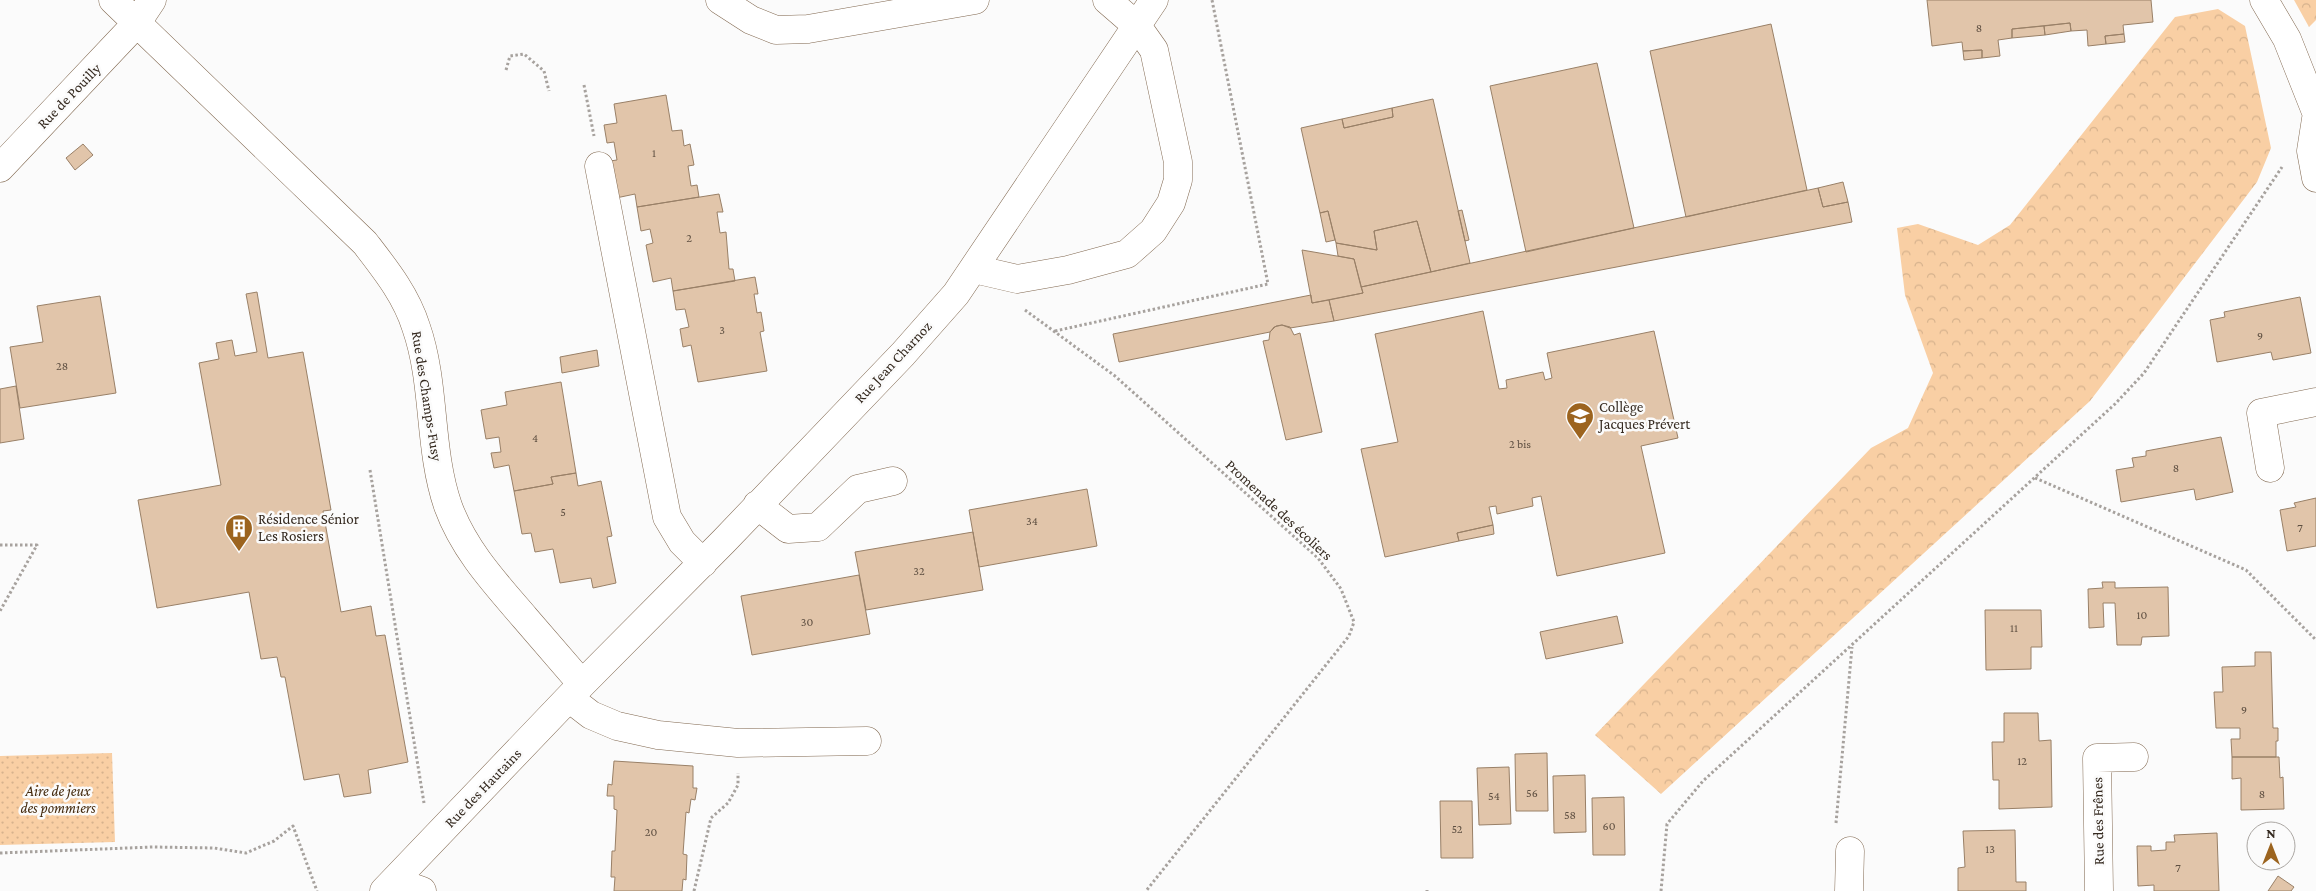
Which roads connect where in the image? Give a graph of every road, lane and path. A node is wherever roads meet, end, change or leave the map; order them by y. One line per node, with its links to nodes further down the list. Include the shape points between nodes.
1 (113, 0): 10 (street, Rue des Champs-Fusy)
2 (152, 0): 10 (street, Rue de Pouilly)
3 (169, 0): 10 (street, Rue de Pouilly)
4 (720, 0): 5 (street, via 751,20 776,30 808,29)
5 (975, 0)
6 (1107, 0): 11 (street)
7 (1154, 0): 11 (street, Rue Jean Charnoz)
8 (1212, 0): 24 (path, via 1268,284)
9 (2264, 0): 15 (street, via 2287,39)
10 (136, 24): 20 (street, Rue de Pouilly); 36 (street, Rue des Champs-Fusy, via 365,243 386,270 417,327 437,458 458,532)
11 (1137, 26): 22 (street, Rue Jean Charnoz); 22 (street, via 1154,50 1178,162 1178,180 1171,204 1153,230 1128,254 1017,279)
12 (506, 70): 14 (path, via 510,56 524,54 544,71)
13 (584, 85): 17 (path)
14 (549, 91)
15 (2316, 112)
16 (2316, 119): 21 (street, via 2311,151)
17 (594, 136)
18 (2283, 165): 28 (path, via 2144,373)
19 (599, 166): 32 (street, via 667,517 682,542)
20 (0, 168)
21 (2316, 178)
22 (974, 269): 30 (street, Rue Jean Charnoz, via 903,354)
23 (1022, 308): 24 (path, Promenade des écoliers)
24 (1055, 331): 47 (path, Promenade des écoliers, via 1115,376 1318,558 1341,588 1354,622 1349,636)
25 (2316, 402): 26 (street, via 2261,413)
26 (2270, 468)
27 (370, 470): 40 (path)
28 (2035, 478): 34 (path, via 2246,570); 35 (path)
29 (893, 481): 30 (street, via 858,489 818,527 788,529)
30 (757, 505): 32 (street, Rue Jean Charnoz)
31 (0, 545): 33 (path, via 37,545)
32 (703, 563): 36 (street, Rue Jean Charnoz)
33 (0, 611)
34 (2316, 640)
35 (1852, 647): 41 (path, via 1835,837); 48 (path, via 1703,781 1667,824)
36 (576, 691): 38 (street, Rue des Champs-Fusy, via 591,715 617,726 658,735); 43 (street, Rue des Hautains)
37 (867, 741): 38 (street, Rue des Champs-Fusy)
38 (738, 743): 46 (path, via 738,785 728,803 711,818)
39 (2134, 757): 50 (street, Rue des Frênes, via 2097,758)
40 (425, 807)
41 (1850, 851): 49 (street)
42 (0, 853): 44 (path, via 153,847 246,852 274,841 293,826)
43 (389, 886): 45 (street)
44 (317, 891)
45 (422, 891)
46 (694, 891)
47 (1146, 891)
48 (1661, 891)
49 (1849, 891)
50 (2099, 891)

